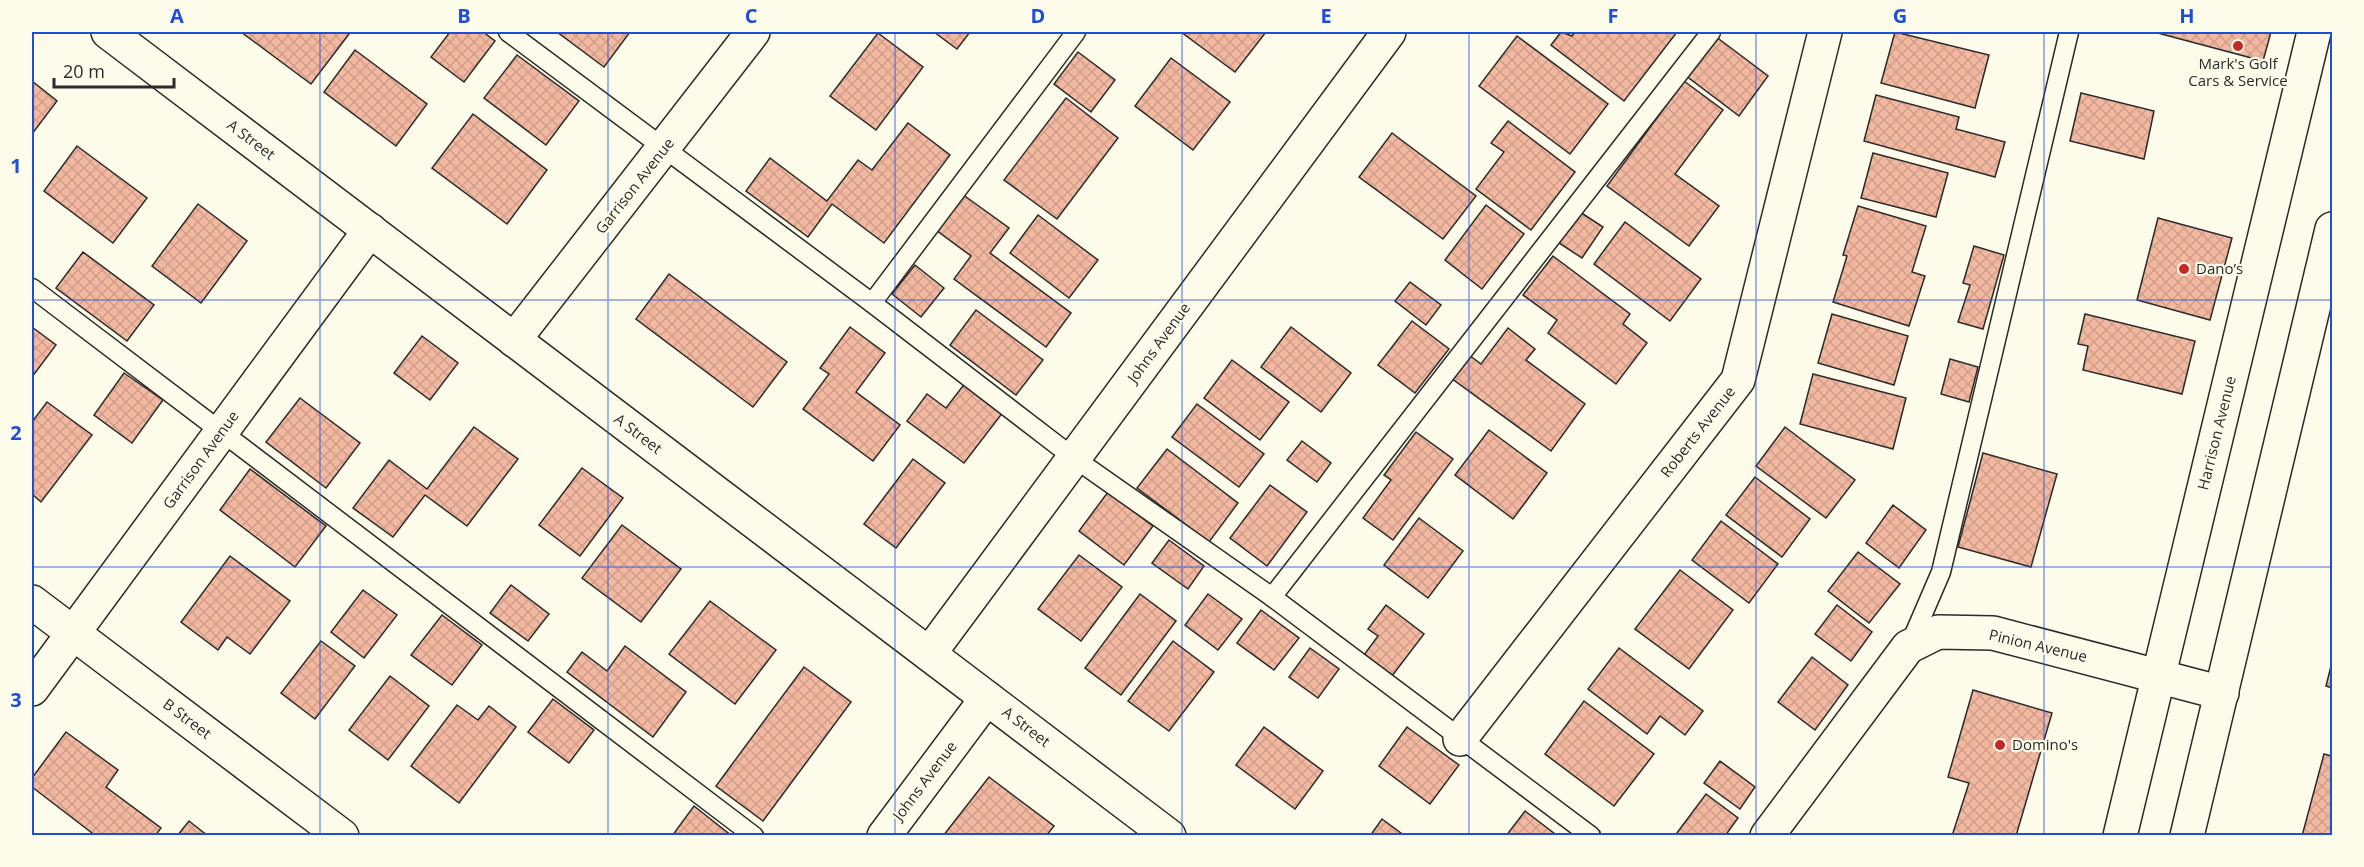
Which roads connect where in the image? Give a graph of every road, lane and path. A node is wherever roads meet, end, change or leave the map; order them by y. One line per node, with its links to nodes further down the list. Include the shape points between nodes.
1 (108, 32): 12 (street, A Street)
2 (508, 32): 10 (lane)
3 (753, 32): 10 (street, Garrison Avenue)
4 (1076, 32): 14 (lane)
5 (1389, 32): 17 (street, Johns Avenue)
6 (1711, 32): 18 (lane)
7 (1825, 32): 27 (street, Roberts Avenue, via 1738,380)
8 (2069, 32): 21 (lane, via 1941,572)
9 (2314, 32): 23 (street, Harrison Avenue)
10 (664, 149): 14 (lane); 15 (street, Garrison Avenue)
11 (2332, 229): 25 (street)
12 (370, 230): 15 (street, A Street); 16 (street, Garrison Avenue)
13 (32, 288): 16 (lane)
14 (872, 303): 17 (lane)
15 (514, 340): 22 (street, A Street)
16 (222, 432): 20 (street, Garrison Avenue); 29 (lane)
17 (1074, 458): 18 (lane); 22 (street, Johns Avenue)
18 (1272, 597): 27 (lane)
19 (32, 602): 20 (street, B Street)
20 (73, 633): 24 (street, Garrison Avenue); 28 (street, B Street)
21 (1908, 647): 23 (street, Pinion Avenue, via 1938,632 1994,633); 33 (street, Pinion Avenue)
22 (929, 654): 26 (street, A Street)
23 (2157, 676): 25 (street, Pinion Avenue); 34 (street, Harrison Avenue)
24 (32, 689)
25 (2222, 693): 35 (street)
26 (987, 698): 30 (street, Johns Avenue); 31 (street, A Street)
27 (1460, 739): 32 (lane)
28 (342, 836)
29 (754, 836)
30 (884, 836)
31 (1169, 836)
32 (1591, 836)
33 (1767, 836)
34 (2120, 836)
35 (2187, 836)

